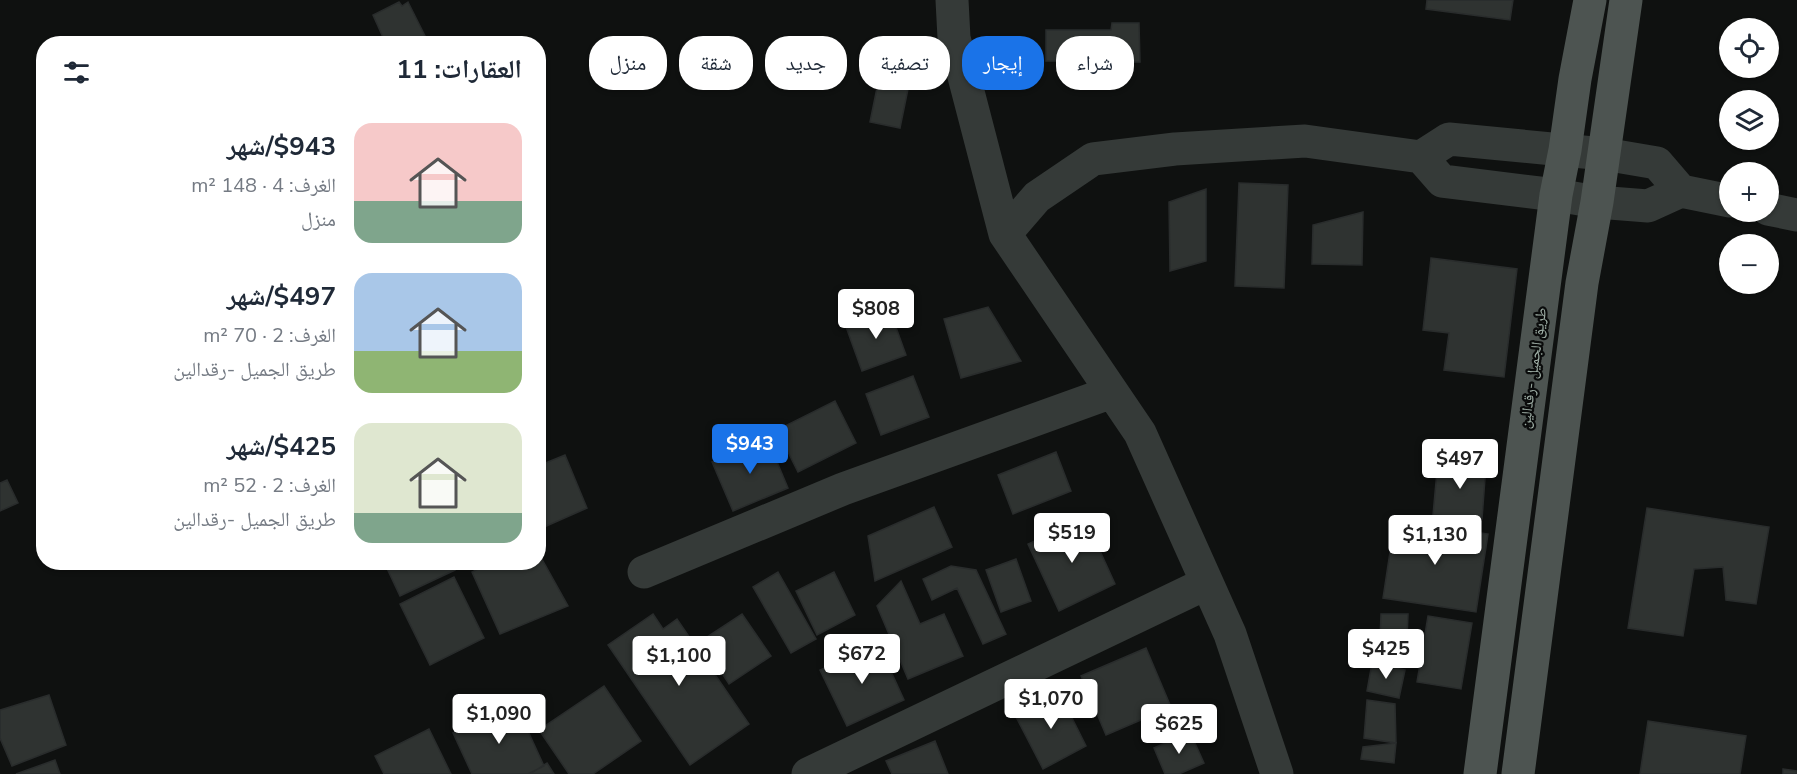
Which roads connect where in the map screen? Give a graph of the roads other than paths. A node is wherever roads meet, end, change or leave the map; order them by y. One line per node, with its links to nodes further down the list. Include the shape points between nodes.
1 (952, 0): 13 (street, via 954,38)
2 (1590, 0): 4 (main road, طريق الجميل -رقدالين)
3 (1626, 0): 5 (main road)
4 (1565, 150): 5 (street); 6 (street, via 1449,139); 8 (main road, طريق الجميل -رقدالين)
5 (1604, 154): 7 (street, via 1657,163); 10 (main road)
6 (1421, 157): 8 (street, via 1442,181); 13 (street, via 1305,141 1175,149 1094,159 1037,197)
7 (1681, 191): 9 (street); 10 (street, via 1648,206)
8 (1556, 195): 10 (street); 19 (main road, طريق الجميل -رقدالين)
9 (1719, 199)
10 (1597, 202): 20 (main road, via 1582,283)
11 (1779, 211): 12 (street)
12 (1797, 215)
13 (1005, 234): 14 (street)
14 (1112, 392): 15 (street, via 843,489); 16 (street, via 1140,434)
15 (644, 572)
16 (1207, 583): 17 (street); 18 (street, via 1230,634)
17 (808, 774)
18 (1277, 774)
19 (1480, 774)
20 (1518, 774)

